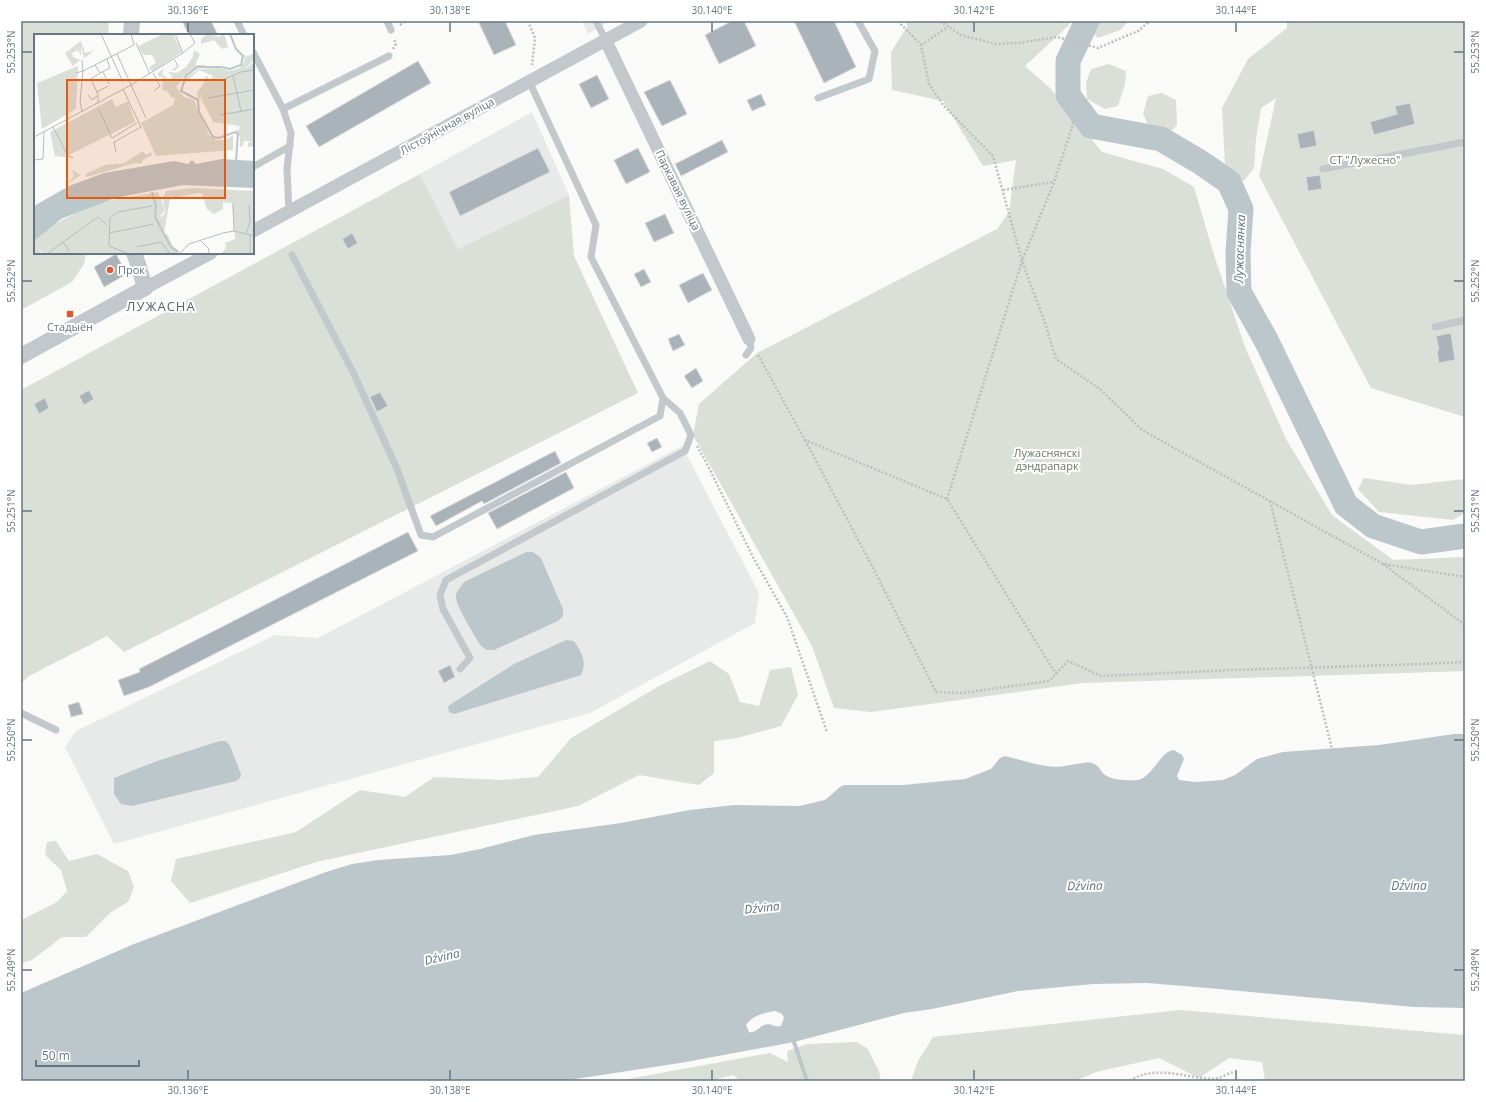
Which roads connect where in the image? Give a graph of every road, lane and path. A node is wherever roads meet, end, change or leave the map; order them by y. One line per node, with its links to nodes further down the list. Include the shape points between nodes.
1 (132, 21): 13 (street)
2 (237, 21): 14 (lane)
3 (387, 21): 12 (lane)
4 (528, 21): 19 (path, via 535,38)
5 (596, 21): 15 (lane)
6 (642, 21): 15 (street, Лістоўнічная вуліца)
7 (858, 21): 20 (lane, via 875,51 869,79)
8 (898, 21): 16 (path)
9 (940, 21): 11 (path)
10 (1150, 21): 11 (path, via 1138,31 1098,48 1058,37 995,44 961,35)
11 (948, 27): 16 (path)
12 (391, 30): 18 (path, via 396,44)
13 (131, 34)
14 (244, 34)
15 (606, 41): 19 (street, Лістоўнічная вуліца); 38 (street, Паркавая вуліца)
16 (920, 45): 28 (path, via 929,84 943,106 993,156)
17 (254, 54): 21 (lane)
18 (389, 56): 21 (lane)
19 (529, 81): 29 (street, Лістоўнічная вуліца); 41 (lane, via 596,225 591,257)
20 (818, 98)
21 (283, 109): 24 (lane, via 291,133)
22 (1075, 118): 27 (path)
23 (1465, 142): 26 (lane)
24 (290, 146): 25 (lane); 29 (lane, via 287,169)
25 (254, 166)
26 (1323, 169)
27 (1054, 182): 28 (path); 34 (path)
28 (1003, 190): 34 (path)
29 (289, 212): 30 (street, Лістоўнічная вуліца)
30 (254, 230)
31 (134, 254): 35 (street)
32 (209, 254): 35 (street)
33 (292, 255): 41 (lane, via 354,374 397,469 420,535 433,537 660,416)
34 (1022, 261): 44 (path); 45 (path, via 1056,359 1100,389 1142,430)
35 (145, 288): 40 (street)
36 (1465, 320): 37 (lane)
37 (1435, 327)
38 (749, 339): 39 (lane, via 751,348); 43 (path)
39 (746, 355)
40 (21, 356)
41 (663, 398): 42 (lane, via 680,413)
42 (690, 435): 51 (lane, via 685,451 446,580 440,595 443,609 470,658); 55 (path, via 787,617)
43 (804, 440): 44 (path); 52 (path, via 936,692 962,693 1049,681)
44 (947, 498): 52 (path)
45 (1269, 501): 46 (path); 50 (path)
46 (1383, 564): 47 (path); 48 (path)
47 (1465, 577)
48 (1465, 625)
49 (1465, 662): 50 (path)
50 (1312, 668): 52 (path, via 1101,676 1068,661); 56 (path)
51 (460, 669)
52 (1056, 674)
53 (21, 713): 54 (lane)
54 (56, 730)
55 (827, 732)
56 (1332, 749)
57 (1233, 1072): 58 (path, via 1214,1079 1154,1073)
58 (1130, 1081)

